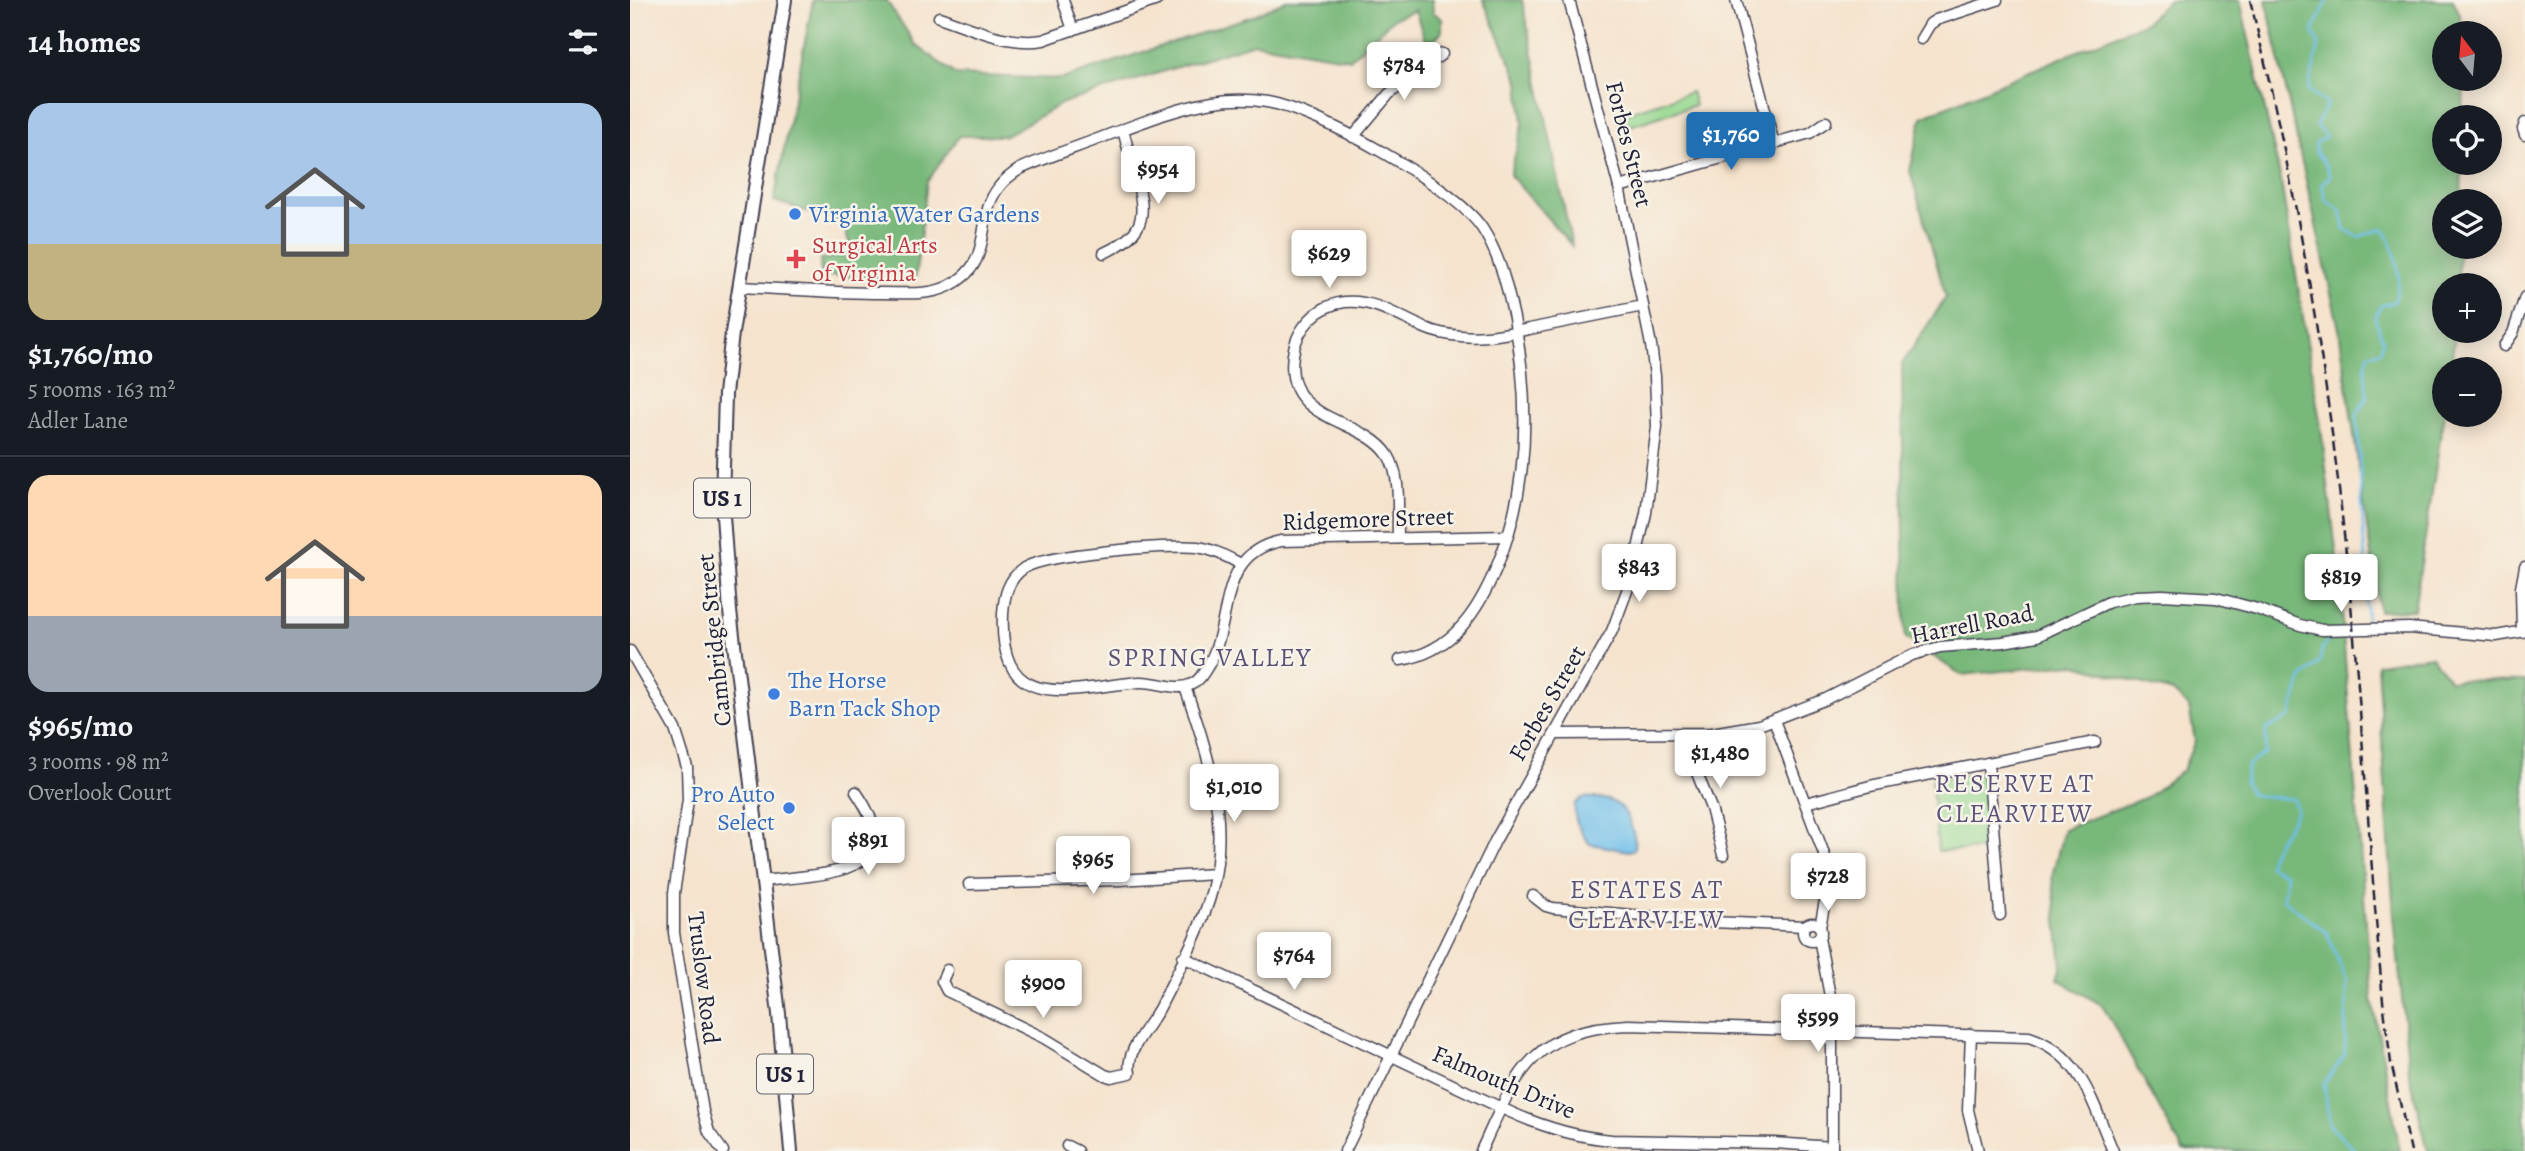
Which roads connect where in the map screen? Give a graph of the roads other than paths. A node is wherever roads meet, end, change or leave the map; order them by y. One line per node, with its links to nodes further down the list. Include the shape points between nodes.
1 (785, 0): 19 (main road, Cambridge Street / US 1)
2 (1063, 0): 8 (street)
3 (1157, 0): 8 (street)
4 (1569, 0): 17 (street, Forbes Street)
5 (1736, 0): 16 (street)
6 (1997, 0): 9 (street, via 1936,20)
7 (939, 17): 8 (street, via 1020,42)
8 (1073, 30)
9 (1921, 38)
10 (1442, 54): 15 (street, via 1389,94)
11 (1826, 122): 16 (street, via 1810,133)
12 (2525, 123): 14 (street)
13 (1123, 130): 15 (street, via 1195,106 1249,100 1302,111); 18 (street, via 1143,210 1132,236); 19 (street, via 1020,169 1003,182 988,209 978,257 964,276 946,288 897,293)
14 (2525, 135)
15 (1353, 137): 22 (street, via 1451,196 1472,215 1497,257)
16 (1774, 144): 17 (street)
17 (1619, 187): 21 (street, Forbes Street)
18 (1104, 253)
19 (739, 287): 41 (main road, Cambridge Street / US 1, via 725,394 722,502 730,611)
20 (2525, 296): 23 (street, via 2513,334)
21 (1643, 306): 22 (street); 33 (street, Forbes Street, via 1655,376 1657,427 1640,545 1612,631)
22 (1516, 332): 24 (street, via 1525,442); 25 (street, via 1476,337 1447,334 1355,302 1325,309 1300,331 1293,372 1307,402 1376,442 1392,463)
23 (2504, 346)
24 (1508, 536): 25 (street, Ridgemore Street); 30 (street, via 1485,593 1462,627 1430,652)
25 (1398, 538): 26 (street, Ridgemore Street, via 1282,541 1255,550)
26 (1241, 564): 31 (street, via 1216,650 1200,677); 31 (street, via 1210,550 1186,546 1082,555 1032,564 1008,587 1003,618 1006,649 1013,669 1026,682 1055,692 1140,682)
27 (2525, 567): 28 (street, via 2521,588)
28 (2524, 632): 32 (street, Harrell Road, via 2496,636 2409,628 2322,630 2216,598 2123,598 2037,636 1912,654)
29 (631, 654): 53 (street, Truslow Road, via 675,729 687,766 688,800 674,893 675,946 703,1111 709,1132)
30 (1400, 660)
31 (1185, 687): 40 (street, via 1216,792)
32 (1774, 720): 34 (street, Harrell Road, via 1735,731); 38 (street)
33 (1555, 734): 34 (street, Harrell Road); 50 (street, Forbes Street, via 1495,841)
34 (1685, 734): 39 (street)
35 (2095, 741): 36 (street)
36 (1988, 763): 38 (street); 44 (street)
37 (856, 793): 41 (street, via 874,837 863,862 828,873)
38 (1806, 803): 45 (street, via 1829,869 1824,910)
39 (1723, 855)
40 (1216, 874): 42 (street); 46 (street)
41 (763, 881): 54 (main road, Cambridge Street / US 1)
42 (969, 884)
43 (1533, 896): 45 (street, via 1553,908 1792,925)
44 (2000, 915)
45 (1812, 931): 48 (street, via 1822,954)
46 (1183, 957): 47 (street, via 1137,1045 1128,1065 1130,1073 1111,1077 947,991 942,981); 50 (street, Falmouth Drive)
47 (947, 970)
48 (1832, 1031): 49 (street); 51 (street, via 1588,1028 1563,1036 1541,1051 1519,1076); 52 (street)
49 (1971, 1034): 57 (street, via 1968,1110); 58 (street, via 2029,1037 2061,1053 2080,1077)
50 (1392, 1055): 51 (street, Falmouth Drive); 55 (street, Forbes Street)
51 (1501, 1108): 52 (street, Falmouth Drive, via 1548,1128 1591,1139); 56 (street)
52 (1832, 1149)
53 (723, 1151)
54 (791, 1151)
55 (1345, 1151)
56 (1481, 1151)
57 (1978, 1151)
58 (2113, 1151)

